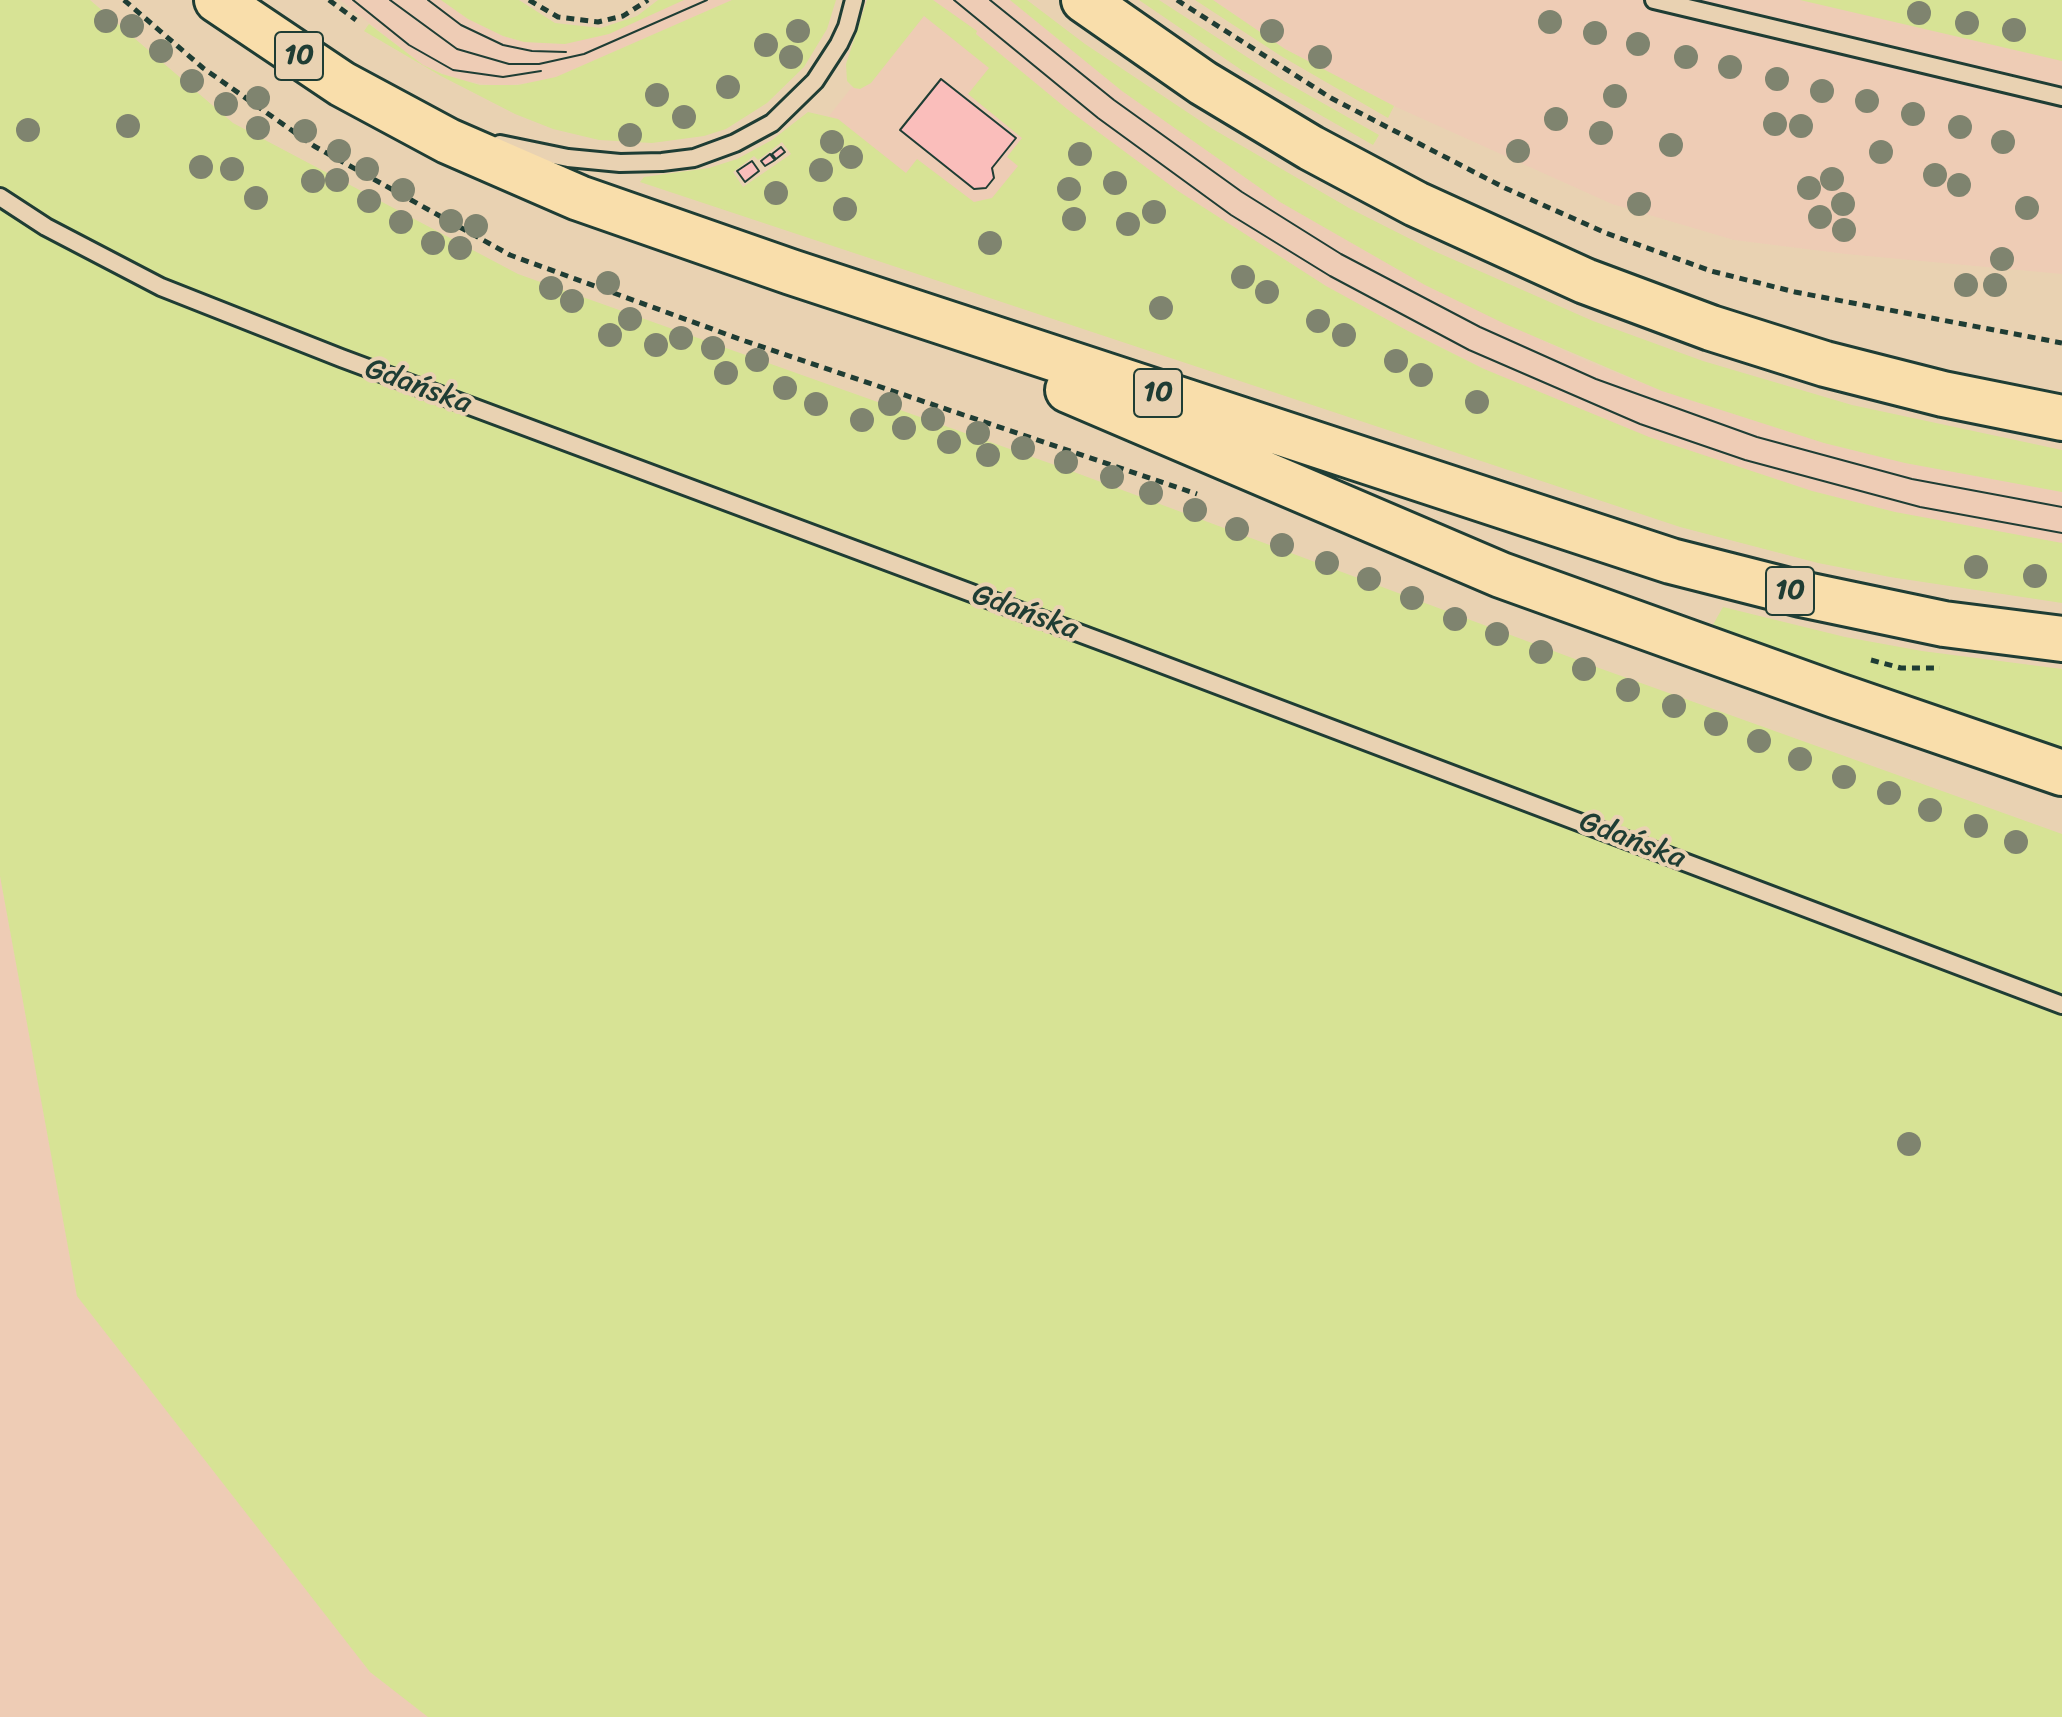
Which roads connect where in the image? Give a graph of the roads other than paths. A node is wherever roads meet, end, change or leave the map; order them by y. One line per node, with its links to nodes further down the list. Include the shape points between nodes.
1 (217, 0): 6 (main road, 10)
2 (854, 0): 6 (lane, via 839,44 803,95 753,134 694,158 620,163 568,158 469,137)
3 (1084, 0): 9 (main road, via 1203,83 1311,148 1416,204 1585,281 1825,364)
4 (1654, 0): 5 (lane)
5 (2062, 97)
6 (384, 106): 8 (main road, 10, via 448,141 579,198)
7 (0, 197): 12 (lane, Gdańska, via 161,287 341,358)
8 (791, 272): 10 (main road, 10, via 1671,561 1944,624); 11 (main road, via 1501,575)
9 (2062, 418)
10 (2062, 639)
11 (2062, 773)
12 (2062, 1005)

